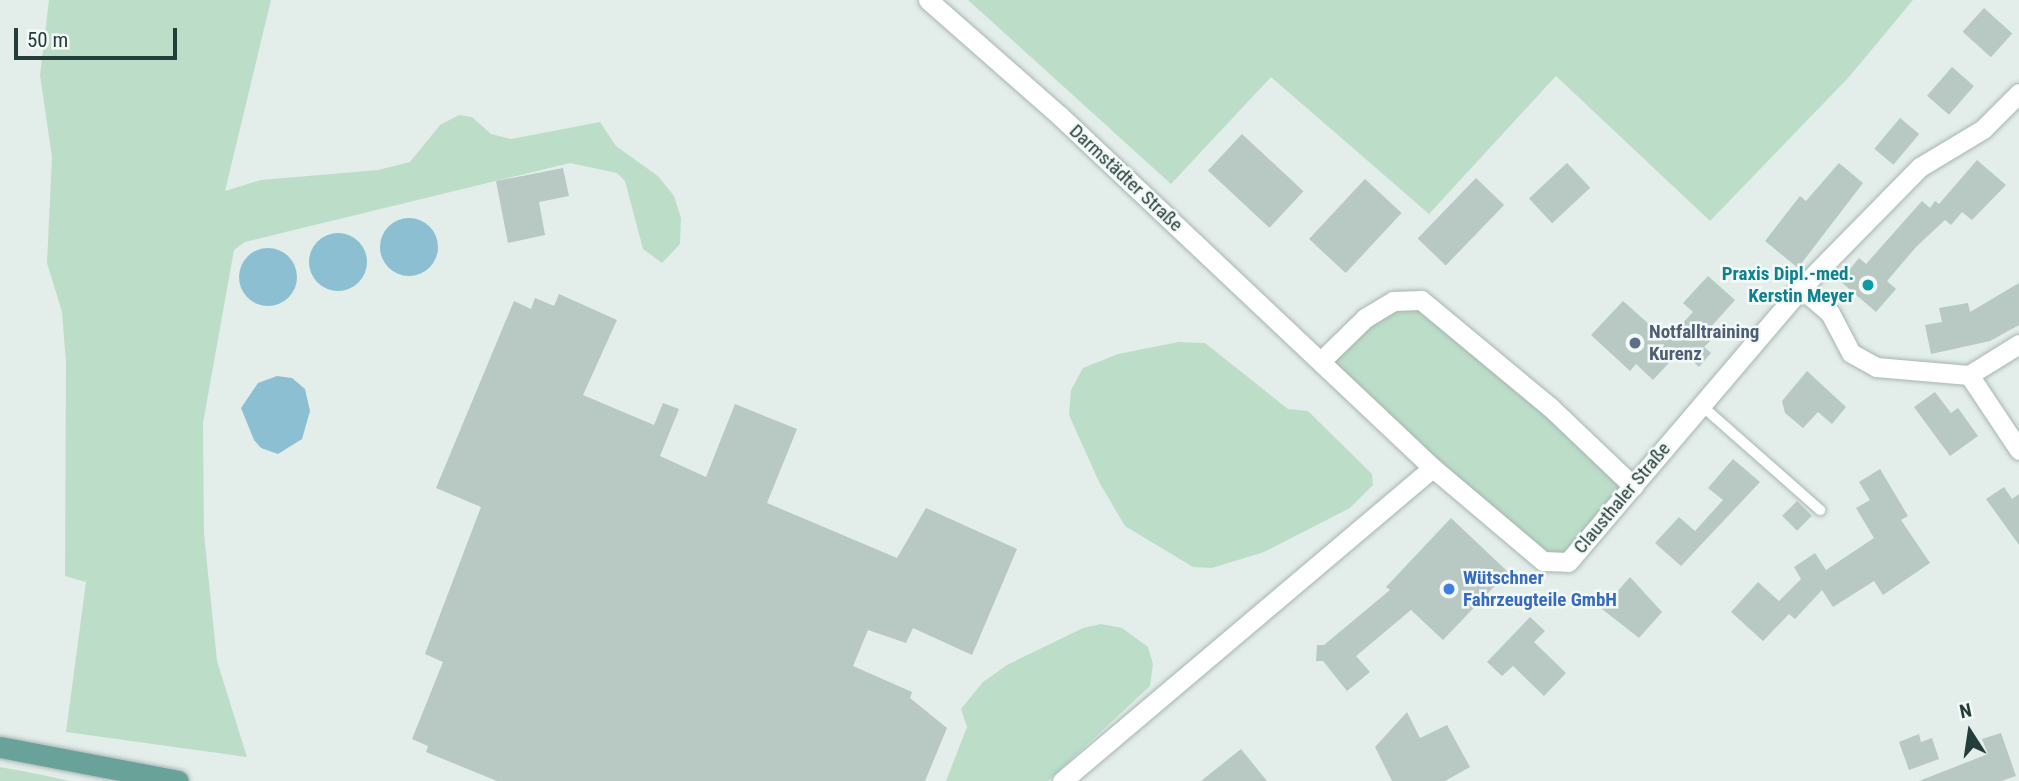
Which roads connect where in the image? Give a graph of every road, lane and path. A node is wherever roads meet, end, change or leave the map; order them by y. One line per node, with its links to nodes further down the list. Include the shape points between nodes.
1 (928, 0): 5 (street, Darmstädter Straße)
2 (2019, 93): 3 (street, Clausthaler Straße, via 1983,129 1920,167)
3 (1801, 288): 6 (street, via 1830,313 1851,353 1876,367); 7 (street, Clausthaler Straße)
4 (2019, 344): 6 (street)
5 (1322, 360): 9 (street, Darmstädter Straße); 10 (street, via 1365,318 1393,301 1422,300 1550,407)
6 (1969, 375): 8 (street)
7 (1701, 405): 10 (street, Clausthaler Straße); 11 (lane)
8 (2019, 450)
9 (1433, 468): 10 (street, Clausthaler Straße, via 1543,561 1568,562); 14 (street)
10 (1633, 486)
11 (1820, 510)
12 (0, 747): 13 (main road)
13 (178, 781)
14 (1062, 781)

